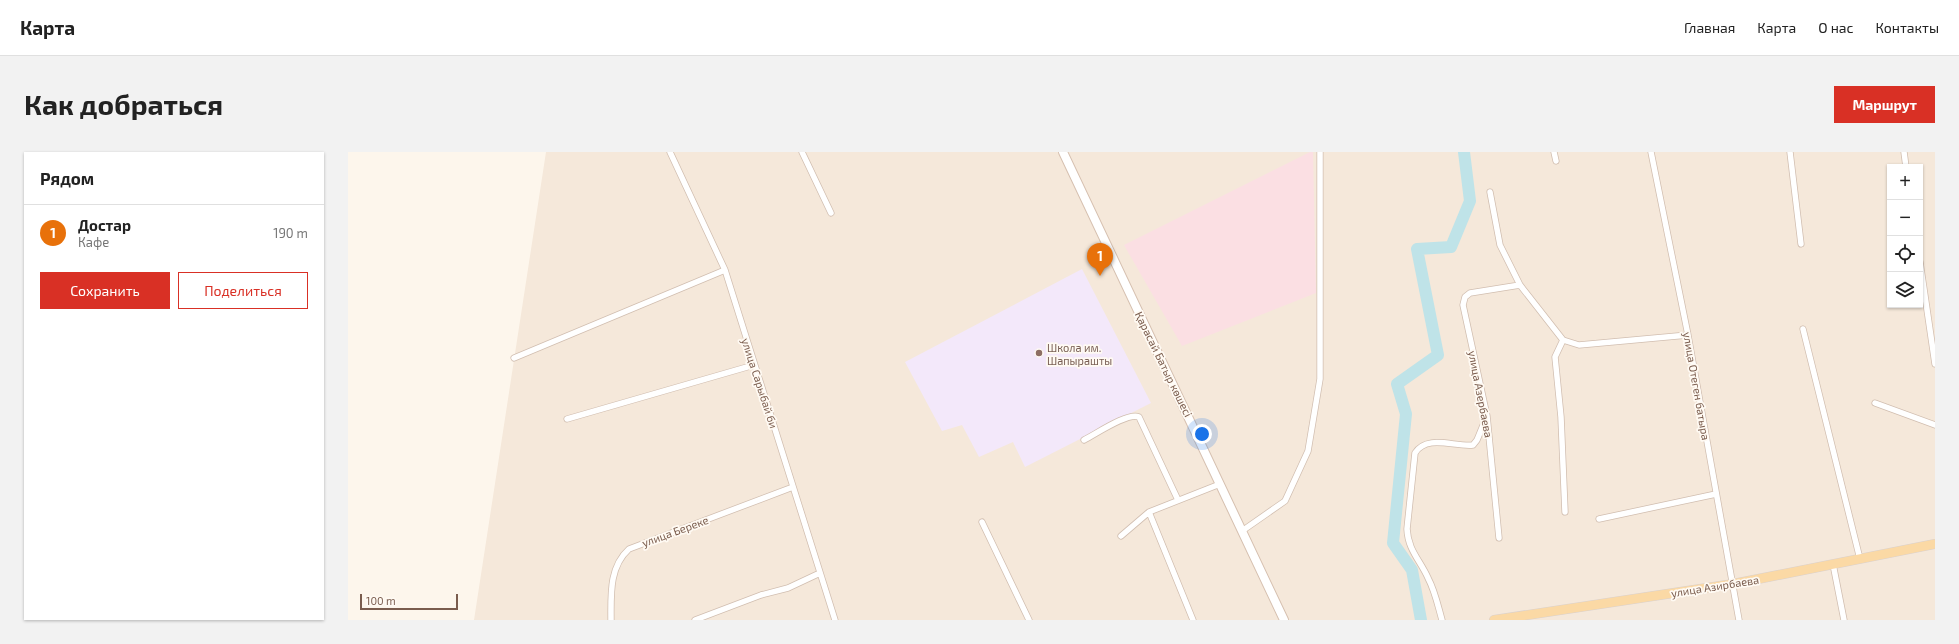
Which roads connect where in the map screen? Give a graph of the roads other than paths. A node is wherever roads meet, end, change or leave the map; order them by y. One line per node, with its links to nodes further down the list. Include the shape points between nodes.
1 (670, 152): 14 (street, улица Сарыбай би)
2 (802, 152): 12 (street)
3 (1062, 152): 28 (main road, Қарасай Батыр көшесі)
4 (1320, 152): 36 (street, via 1320,379 1308,450 1285,500)
5 (1554, 152): 9 (street)
6 (1651, 152): 18 (street, улица Отеген батыра)
7 (1790, 152): 13 (street)
8 (1904, 152): 10 (street)
9 (1556, 161)
10 (1906, 164)
11 (1490, 192): 16 (street, via 1500,245)
12 (831, 213)
13 (1800, 244)
14 (725, 270): 20 (street); 22 (street, улица Сарыбай би)
15 (1921, 272): 21 (street)
16 (1520, 285): 19 (street); 24 (street, улица Азербаева, via 1470,293 1463,305)
17 (1803, 329): 40 (street)
18 (1688, 335): 19 (street, via 1579,345); 30 (street, улица Отеген батыра)
19 (1563, 340): 33 (street, via 1555,357 1561,417)
20 (514, 358)
21 (1935, 364)
22 (754, 365): 25 (street); 29 (street, улица Сарыбай би)
23 (1875, 403): 26 (street)
24 (1487, 416): 38 (street, улица Азербаева); 50 (street, via 1473,445 1426,444 1419,447 1415,454 1407,541 1428,576)
25 (567, 419)
26 (1935, 424)
27 (1084, 440): 31 (street, via 1126,417 1135,415 1139,418)
28 (1220, 484): 31 (street); 36 (main road, Қарасай Батыр көшесі)
29 (793, 487): 42 (street, улица Сарыбай би); 44 (street, улица Береке, via 629,549 616,566 611,594)
30 (1716, 494): 34 (street); 43 (street, улица Отеген батыра)
31 (1178, 500): 32 (street)
32 (1149, 512): 37 (street); 48 (street)
33 (1565, 512)
34 (1599, 519)
35 (982, 522): 47 (street)
36 (1242, 531): 49 (main road, Қарасай Батыр көшесі)
37 (1122, 536)
38 (1499, 538)
39 (1935, 544): 40 (main road, улица Азирбаева)
40 (1860, 559): 41 (main road, улица Азирбаева)
41 (1833, 564): 43 (main road, улица Азирбаева); 53 (street)
42 (820, 573): 45 (street, via 788,588 760,595); 46 (street, улица Сарыбай би)
43 (1733, 584): 51 (main road, улица Азирбаева); 52 (street, улица Отеген батыра)
44 (611, 620)
45 (695, 620)
46 (835, 620)
47 (1029, 620)
48 (1194, 620)
49 (1284, 620)
50 (1442, 620)
51 (1494, 620)
52 (1740, 620)
53 (1844, 620)

